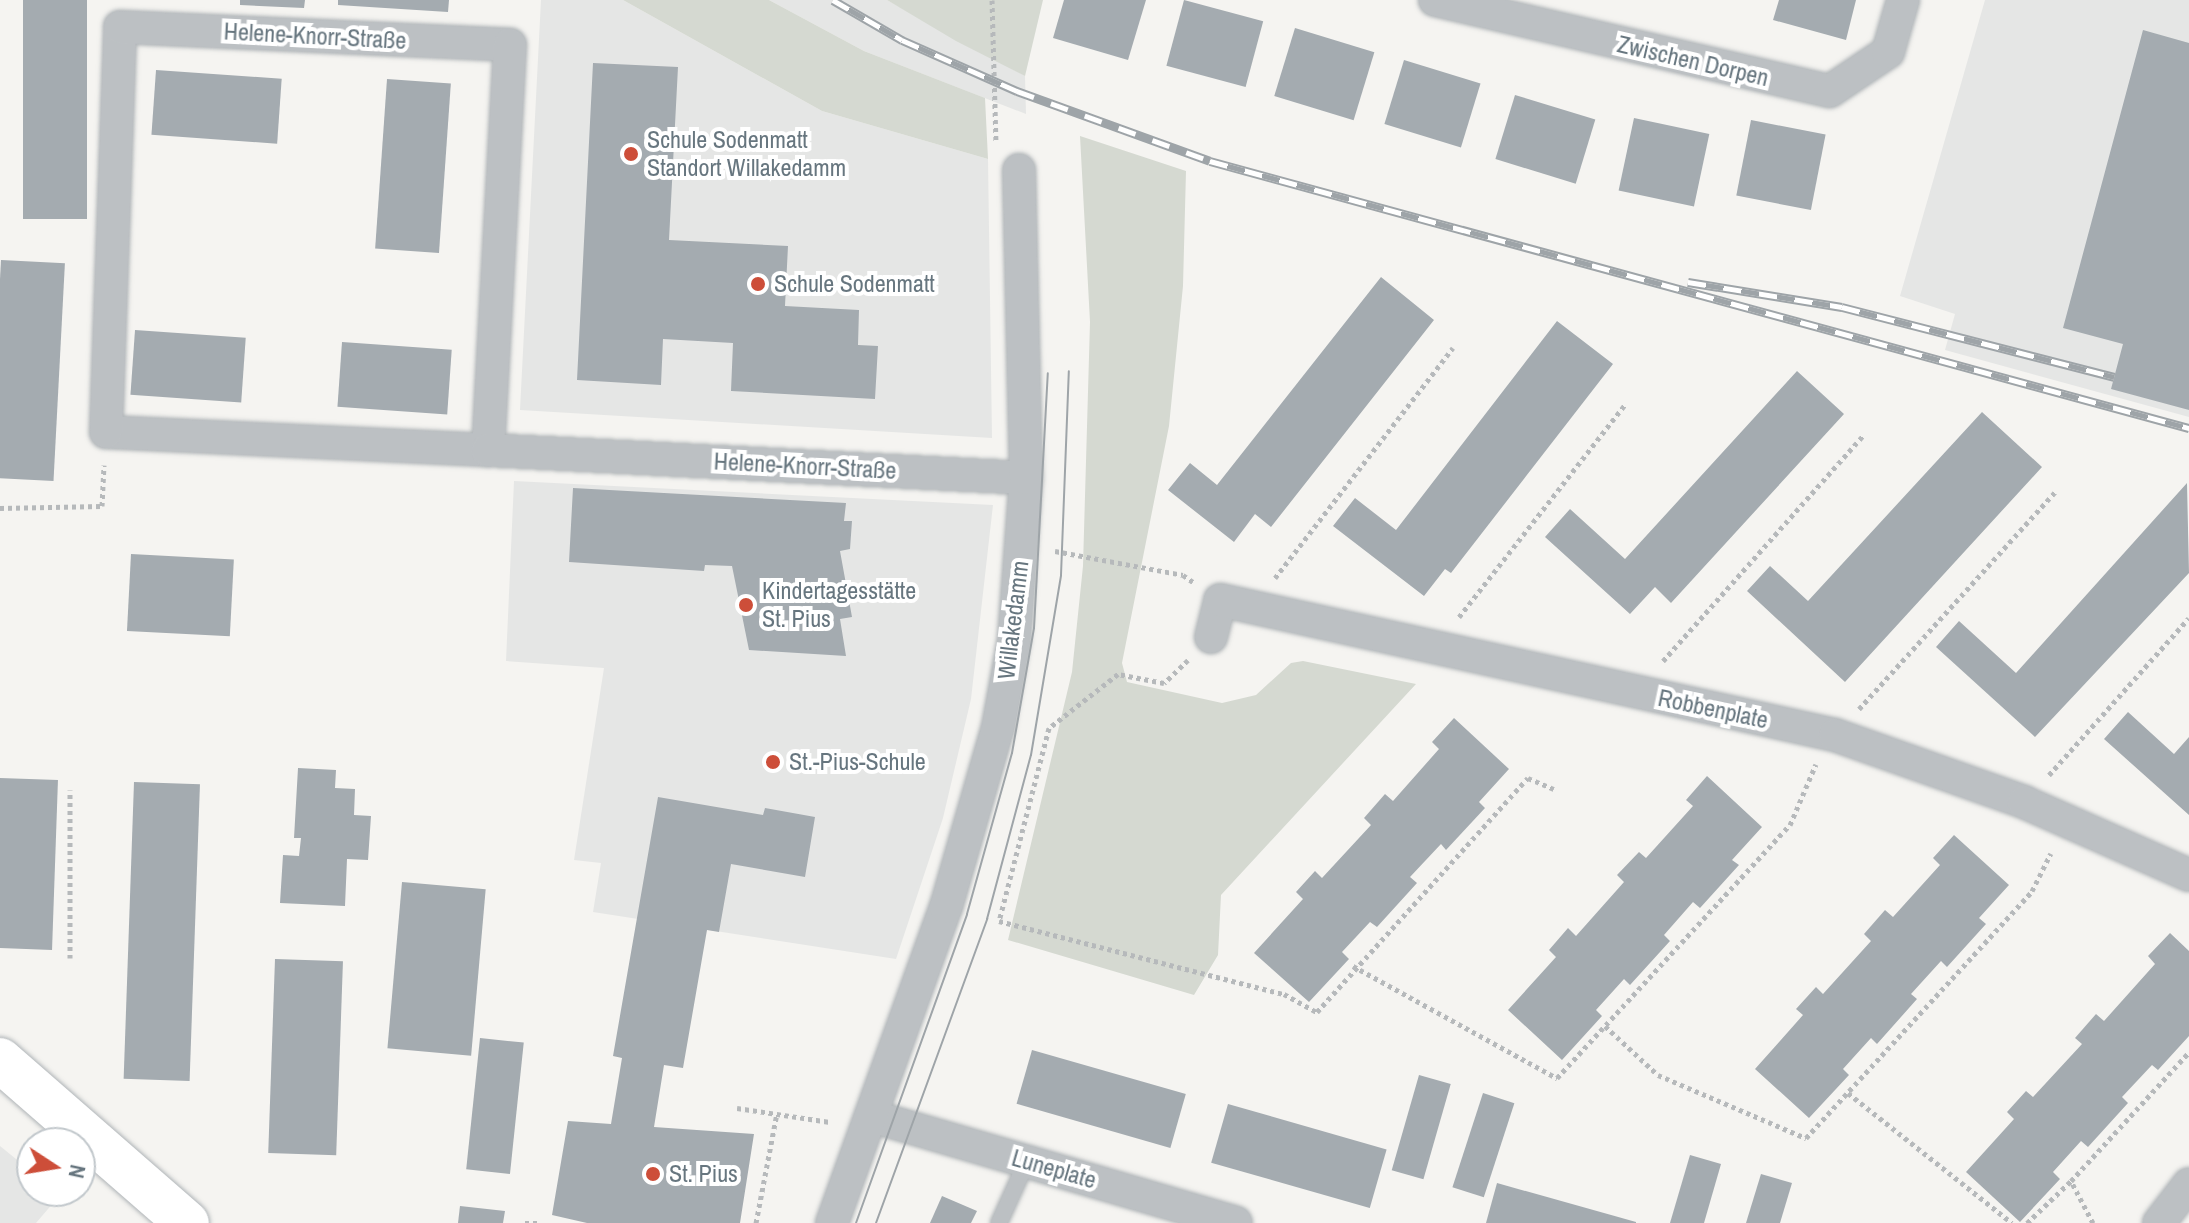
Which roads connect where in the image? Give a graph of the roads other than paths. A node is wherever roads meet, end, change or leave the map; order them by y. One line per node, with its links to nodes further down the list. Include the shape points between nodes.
1 (1435, 0): 2 (street, Zwischen Dorpen, via 1830,91 1888,52)
2 (1903, 0)
3 (1019, 170): 5 (street, Willakedamm)
4 (488, 450): 4 (street, Helene-Knorr-Straße, via 510,45 120,27 106,432); 5 (street, Helene-Knorr-Straße)
5 (1026, 478): 9 (street, Willakedamm, via 1023,545 998,727 966,847)
6 (1211, 637): 7 (street, Robbenplate, via 1220,600 1835,735 2067,819)
7 (2189, 875)
8 (0, 1060): 12 (main road)
9 (871, 1116): 10 (street, Luneplate); 13 (street, Willakedamm)
10 (1027, 1161): 14 (lane); 15 (street, Luneplate)
11 (2189, 1184): 16 (street)
12 (187, 1223)
13 (832, 1223)
14 (999, 1223)
15 (1236, 1223)
16 (2159, 1223)

